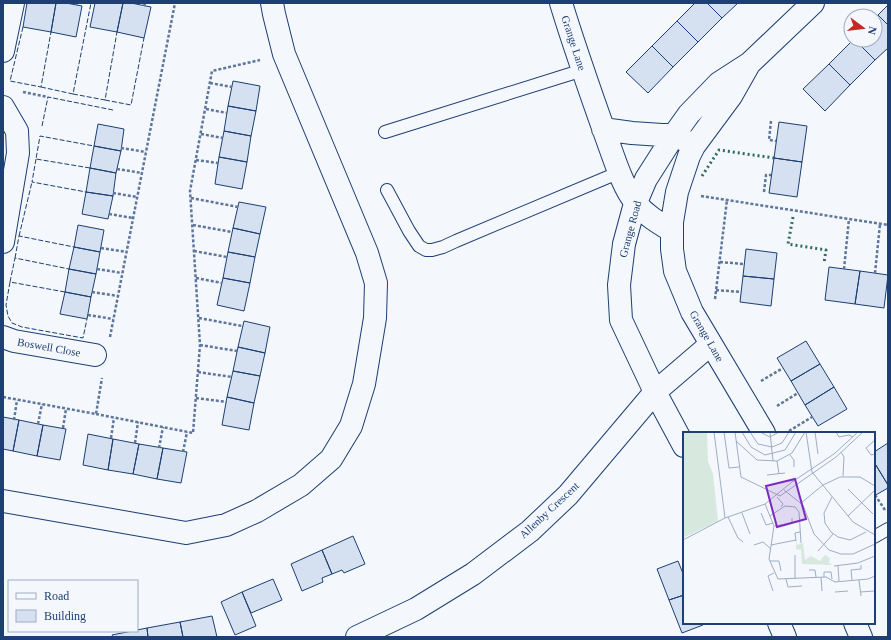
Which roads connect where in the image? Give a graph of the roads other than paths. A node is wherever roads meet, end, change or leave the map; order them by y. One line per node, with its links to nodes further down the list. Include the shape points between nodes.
1 (13, 3): 5 (street)
2 (272, 3): 24 (street, via 284,54 367,253 376,283 375,318 364,384 351,426 331,459 302,485 257,511 226,525 186,533)
3 (561, 3): 7 (street, Grange Lane)
4 (813, 3): 6 (street)
5 (3, 50)
6 (750, 63): 11 (street, Grange Road, via 719,83 689,114); 12 (street, Grange Lane, via 731,96)
7 (583, 70): 9 (street, Grange Lane); 10 (lane)
8 (3, 107): 17 (street, via 17,131 18,153)
9 (603, 129): 11 (street); 13 (street, Grange Lane)
10 (385, 132)
11 (674, 135): 12 (street); 15 (street, Grange Road, via 646,179)
12 (694, 146): 16 (street, Grange Lane, via 677,192)
13 (620, 172): 14 (lane, via 432,250 419,246); 15 (street, Grange Lane)
14 (388, 190)
15 (636, 203): 16 (street, Grange Lane, via 649,216); 21 (street, Grange Road, via 624,244 619,278 621,320)
16 (672, 231): 19 (street, Grange Lane, via 675,271 696,319)
17 (3, 242)
18 (3, 337): 20 (street, Boswell Close)
19 (711, 344): 21 (street, Allenby Crescent); 22 (street, Grange Lane)
20 (100, 356)
21 (656, 392): 23 (street, Grange Road); 29 (street, Allenby Crescent, via 568,495 530,531 473,574 416,609)
22 (763, 432)
23 (683, 444)
24 (3, 502)
25 (888, 529): 26 (lane)
26 (875, 536)
27 (779, 624): 30 (street)
28 (856, 624): 31 (street)
29 (357, 637)
30 (785, 637)
31 (861, 637)

